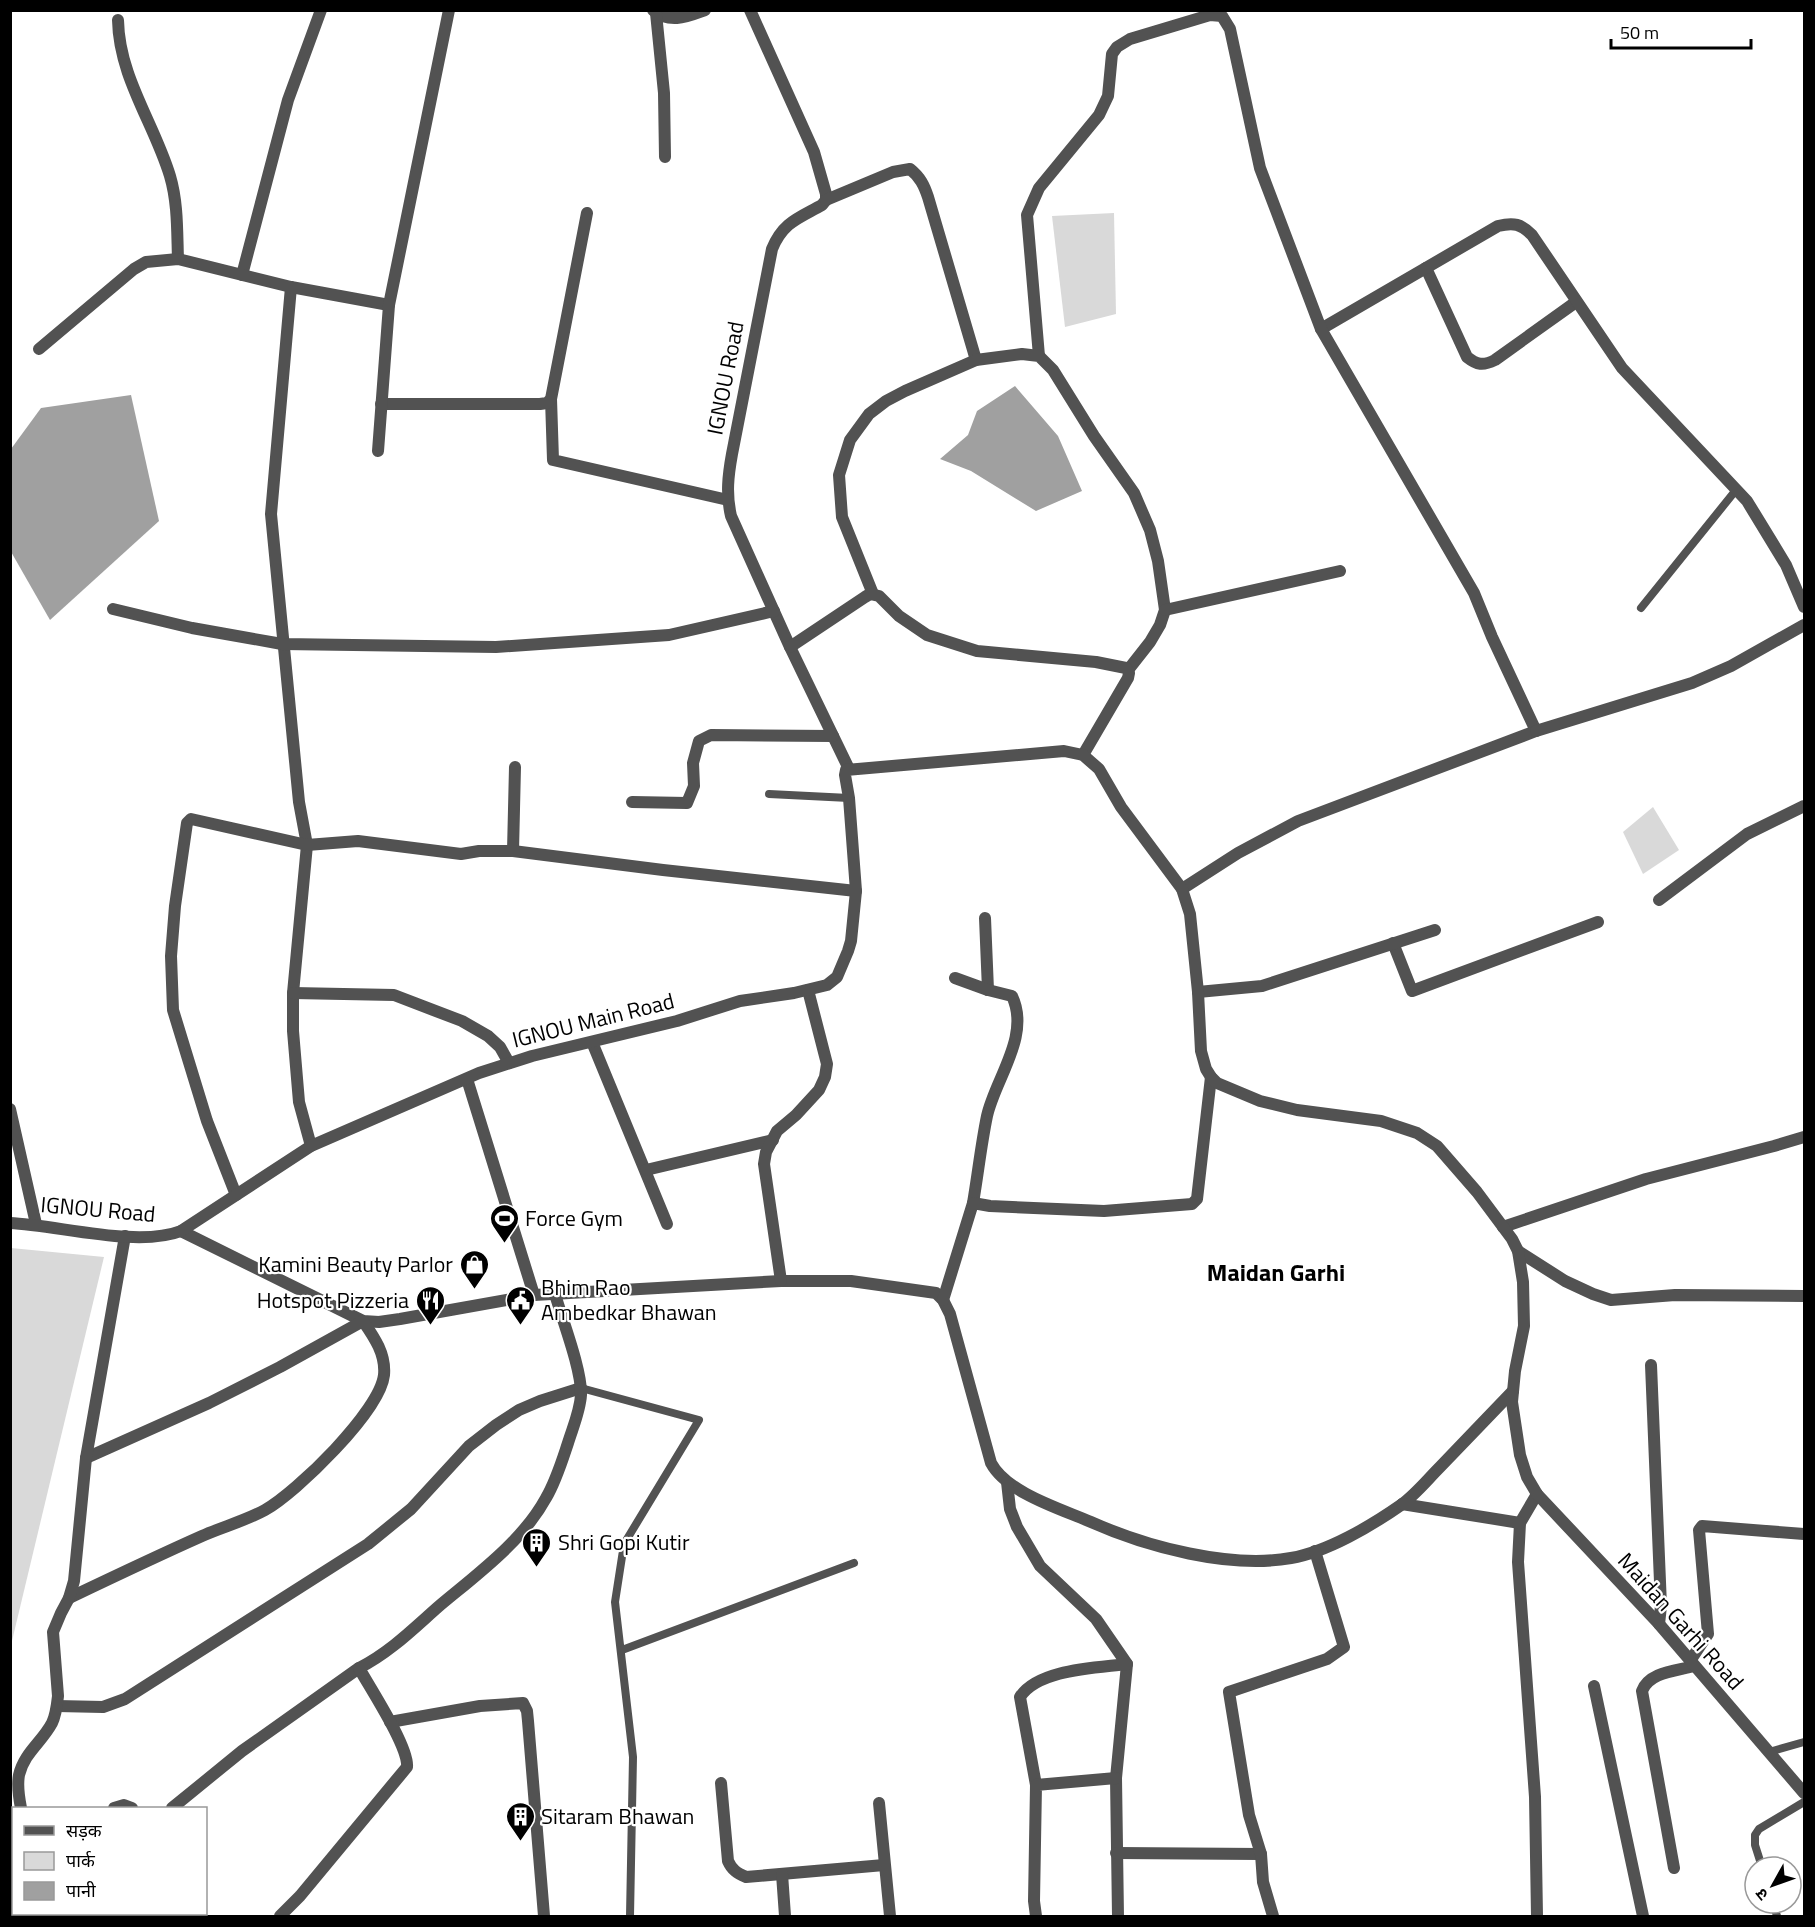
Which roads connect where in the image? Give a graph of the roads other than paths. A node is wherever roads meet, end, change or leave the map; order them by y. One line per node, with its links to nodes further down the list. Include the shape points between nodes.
1 (321, 10): 12 (street, via 288,100)
2 (449, 10): 15 (street)
3 (705, 10): 5 (street, via 679,19)
4 (750, 10): 8 (street, via 820,166)
5 (654, 12): 7 (street, via 664,93)
6 (118, 20): 10 (street, via 127,75 170,176)
7 (665, 157)
8 (826, 200): 19 (street, IGNOU Road, via 893,172 910,169 915,173 928,197); 24 (street, IGNOU Road, via 780,232 772,249 730,462)
9 (587, 213): 20 (street)
10 (178, 259): 12 (street); 17 (street, via 141,264)
11 (1426, 268): 14 (street, via 1498,226 1515,223 1532,235); 14 (street, via 1467,357 1480,364 1495,360); 16 (street)
12 (242, 275): 13 (street)
13 (291, 287): 15 (street); 33 (street, via 271,514)
14 (1576, 302): 23 (street, via 1633,381)
15 (389, 305): 21 (street)
16 (1322, 329): 18 (street, via 1260,168 1230,29 1222,16 1216,14 1130,39 1117,48 1112,54 1109,89 1099,115 1039,188 1027,215); 36 (street, via 1474,593)
17 (39, 350)
18 (1039, 357): 19 (street, via 1022,354); 30 (street, via 1053,370 1142,509 1158,561)
19 (976, 360): 26 (street, via 886,401 869,414 850,440 839,475 842,517)
20 (551, 399): 21 (street, via 540,404); 24 (street, via 553,460)
21 (381, 404): 22 (street)
22 (378, 452)
23 (1736, 490): 27 (street, via 1763,525); 29 (lane)
24 (728, 500): 31 (street, IGNOU Road, via 731,516)
25 (1340, 571): 30 (street)
26 (873, 594): 34 (street); 35 (street, via 927,635 977,651 1096,662)
27 (1804, 607)
28 (113, 609): 33 (street)
29 (1641, 609)
30 (1165, 610): 35 (street, via 1150,642)
31 (774, 611): 33 (street, via 669,635 515,647); 34 (street, IGNOU Road)
32 (1804, 625): 36 (street, via 1692,684)
33 (282, 644): 45 (street)
34 (789, 647): 37 (street, IGNOU Road)
35 (1128, 670): 38 (street, via 1128,678)
36 (1536, 731): 47 (street, via 1298,821)
37 (833, 736): 40 (street, IGNOU Road); 43 (street, via 711,735 699,741 693,763 694,786 687,803)
38 (1083, 755): 40 (street, via 1064,751); 47 (street, via 1107,779 1121,807)
39 (515, 767): 46 (street)
40 (849, 769): 42 (street, IGNOU Main Road, via 845,775)
41 (769, 794): 42 (lane)
42 (849, 798): 48 (street, IGNOU Main Road)
43 (632, 802)
44 (1804, 806): 49 (street, via 1747,834)
45 (307, 845): 46 (street, via 358,841 461,854); 58 (street); 68 (street, via 190,819 188,823 175,906 171,956 173,1010 207,1121)
46 (513, 851): 48 (street)
47 (1182, 889): 57 (street, via 1190,914)
48 (856, 891): 55 (street, IGNOU Main Road, via 851,941 837,977)
49 (1659, 900)
50 (985, 918): 56 (street)
51 (1598, 922): 53 (street, via 1412,991)
52 (1435, 930): 53 (street)
53 (1394, 943): 57 (street, via 1262,986)
54 (955, 978): 56 (street)
55 (808, 990): 59 (street, IGNOU Main Road, via 740,1001); 65 (street, via 827,1064 825,1077 819,1090 777,1131)
56 (988, 990): 69 (street, via 1012,996 1017,1006 1017,1028 988,1114)
57 (1198, 992): 61 (street, via 1201,1051)
58 (293, 993): 60 (street, via 394,995 462,1021 488,1036); 66 (street, via 298,1102)
59 (592, 1042): 60 (street, IGNOU Main Road); 67 (street)
60 (509, 1063): 62 (street, IGNOU Main Road)
61 (1211, 1077): 69 (street, via 1197,1199 1192,1204 1104,1211); 73 (street, via 1260,1101 1381,1121 1417,1133 1437,1146)
62 (467, 1079): 66 (street, IGNOU Main Road); 79 (street)
63 (10, 1109): 71 (street)
64 (1804, 1137): 73 (street, via 1646,1179)
65 (773, 1140): 67 (street); 77 (street, via 764,1164)
66 (311, 1146): 68 (street, IGNOU Main Road)
67 (646, 1170): 72 (street)
68 (237, 1195): 74 (street, IGNOU Main Road)
69 (974, 1203): 81 (street)
70 (10, 1223): 71 (street, IGNOU Road)
71 (36, 1224): 75 (street, IGNOU Road)
72 (667, 1224)
73 (1503, 1227): 76 (street)
74 (181, 1231): 75 (street, IGNOU Road, via 164,1236); 82 (street)
75 (125, 1236): 86 (street)
76 (1518, 1251): 80 (street, via 1565,1281 1611,1300 1675,1295); 85 (street, Maidan Garhi Road, via 1524,1326)
77 (781, 1281): 78 (street); 81 (street, via 850,1281 925,1290)
78 (555, 1294): 79 (street); 84 (street)
79 (534, 1295): 82 (street, via 400,1319)
80 (1804, 1296)
81 (944, 1300): 87 (street, via 991,1463)
82 (363, 1321): 86 (street, via 209,1403); 94 (street, via 380,1350 384,1378 342,1444 265,1510)
83 (1651, 1365): 95 (street)
84 (581, 1388): 96 (lane, via 699,1420 624,1544 615,1602); 99 (street, via 562,1461 546,1498 532,1518 497,1556 405,1636); 101 (street, via 519,1410 496,1425 468,1446 411,1509 368,1544 125,1699 103,1707)
85 (1513, 1391): 88 (street, Maidan Garhi Road, via 1520,1455); 89 (street)
86 (86, 1458): 94 (street, via 76,1569)
87 (1007, 1482): 92 (street, via 1106,1529 1162,1548 1249,1561 1292,1558); 97 (street, via 1010,1509 1035,1559 1096,1619)
88 (1537, 1494): 90 (street); 95 (street, Maidan Garhi Road)
89 (1402, 1504): 90 (street); 92 (street)
90 (1520, 1523): 127 (street, via 1518,1562 1535,1797)
91 (1804, 1534): 98 (street, via 1702,1526 1699,1530 1708,1634)
92 (1315, 1551): 114 (street, via 1344,1647 1327,1659 1229,1692 1249,1815)
93 (854, 1563): 96 (lane)
94 (69, 1598): 101 (street, via 54,1632)
95 (1659, 1624): 98 (street, Maidan Garhi Road)
96 (622, 1650): 121 (lane, via 633,1757)
97 (1127, 1664): 105 (street); 107 (street, via 1063,1673 1042,1679 1024,1691 1020,1697)
98 (1692, 1664): 104 (street, Maidan Garhi Road); 117 (street, via 1654,1676 1642,1690)
99 (359, 1668): 102 (street); 112 (street, via 242,1751)
100 (1594, 1686): 128 (street)
101 (57, 1706): 111 (street, via 52,1724 32,1748 19,1774)
102 (390, 1722): 119 (street, via 406,1767); 120 (street, via 480,1706 523,1703 528,1721)
103 (1804, 1742): 104 (lane)
104 (1769, 1752): 108 (street, Maidan Garhi Road)
105 (1116, 1778): 107 (street); 113 (street)
106 (721, 1783): 118 (street, via 728,1861 732,1868 746,1877)
107 (1036, 1785): 124 (street)
108 (1804, 1793)
109 (1804, 1802): 115 (lane, via 1759,1829 1755,1835)
110 (879, 1803): 116 (street)
111 (21, 1807)
112 (174, 1807)
113 (1116, 1853): 114 (street); 125 (street)
114 (1261, 1854): 126 (street, via 1263,1882)
115 (1758, 1855)
116 (884, 1864): 118 (street); 123 (street)
117 (1674, 1868)
118 (782, 1874): 122 (street)
119 (280, 1916)
120 (544, 1917)
121 (630, 1917)
122 (785, 1917)
123 (890, 1917)
124 (1036, 1917)
125 (1118, 1917)
126 (1273, 1917)
127 (1537, 1917)
128 (1643, 1917)

